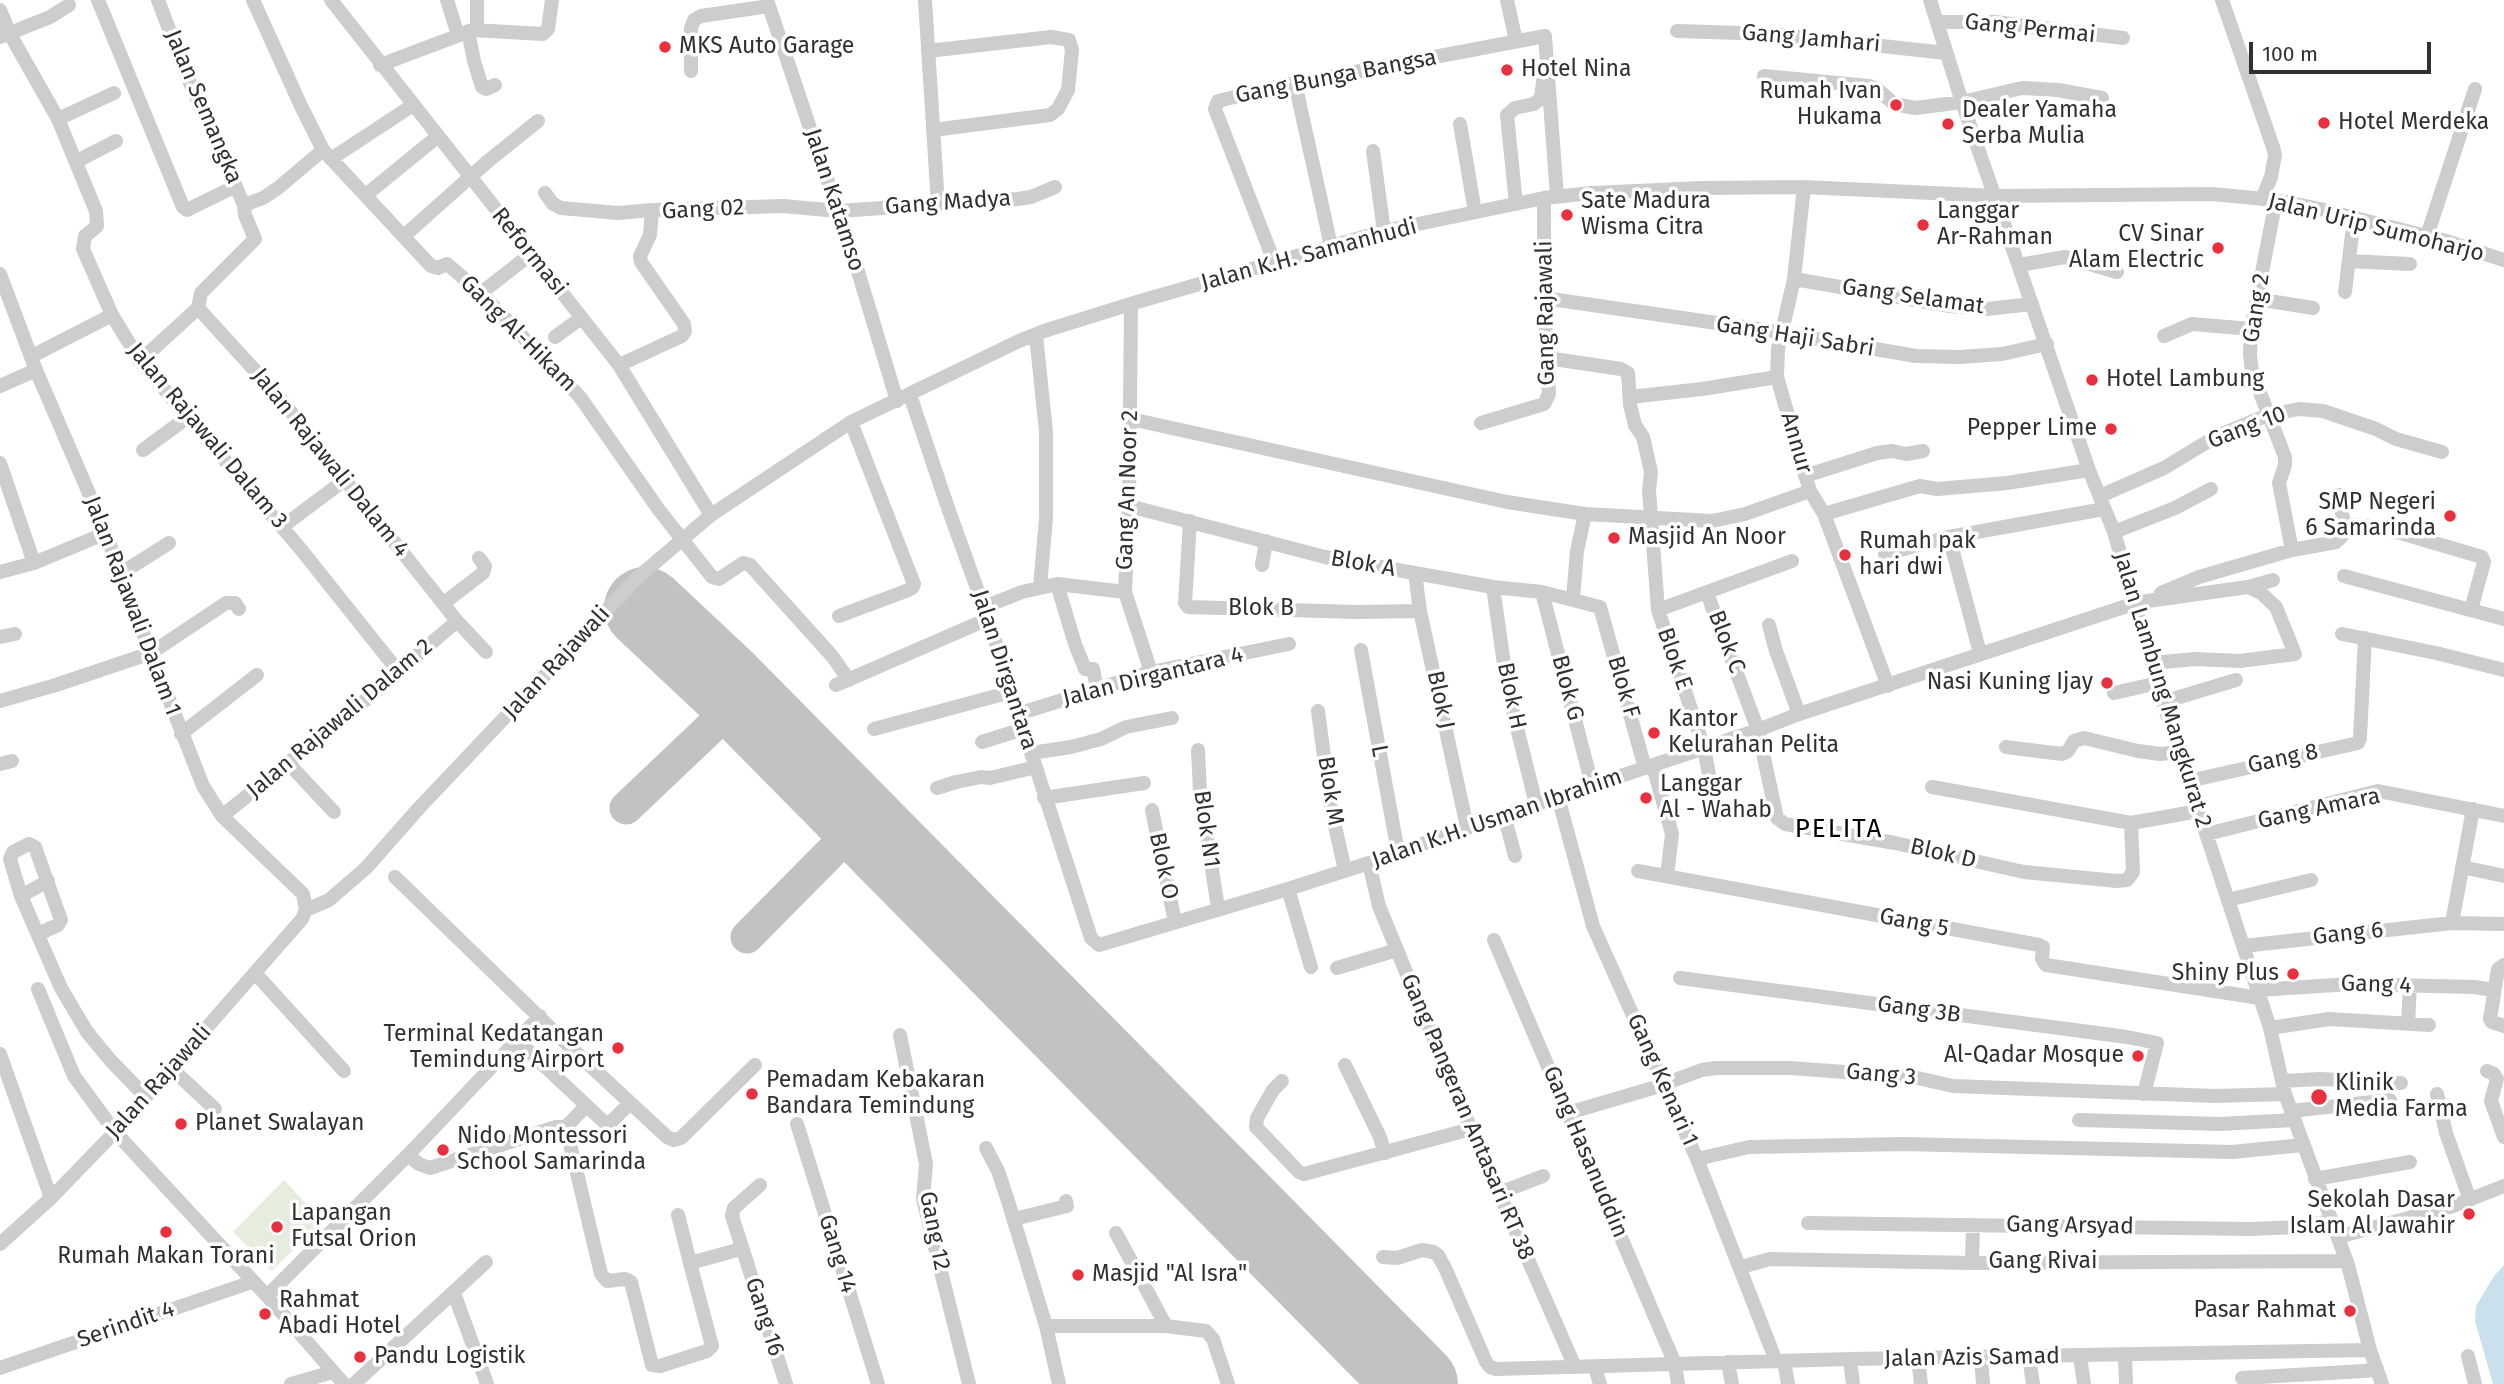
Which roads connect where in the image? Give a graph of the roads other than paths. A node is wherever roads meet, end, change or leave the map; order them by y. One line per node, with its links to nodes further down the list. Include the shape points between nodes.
1 (98, 0): 45 (street, via 183,207 187,210)
2 (158, 0): 45 (street, Jalan Semangka)
3 (253, 0): 42 (street, Gang Al-Hikam)
4 (331, 0): 24 (street, Reformasi)
5 (447, 0): 17 (street)
6 (477, 0): 17 (street)
7 (552, 0): 17 (street, via 548,29 543,34)
8 (925, 0): 22 (street)
9 (1507, 0): 21 (street)
10 (1930, 0): 15 (street, Jalan Lambung Mangkurat 2)
11 (2222, 0): 52 (street, Gang 2, via 2273,147)
12 (768, 3): 25 (street, via 694,20); 57 (street, Jalan Katamso)
13 (69, 5): 18 (street)
14 (0, 10): 18 (street, Jalan Rajawali Dalam 3)
15 (1937, 22): 20 (street, Gang Permai, via 1995,22); 23 (street, Jalan Lambung Mangkurat 2)
16 (1676, 31): 23 (street, Gang Jamhari, via 1772,34)
17 (468, 32): 24 (street); 29 (street, via 482,87)
18 (4, 34): 35 (street, Jalan Rajawali Dalam 3)
19 (1542, 36): 21 (street, Gang Bunga Bangsa); 51 (street, Gang Rajawali, via 1546,36 1547,49)
20 (2123, 38)
21 (1516, 41): 28 (street, Gang Bunga Bangsa)
22 (928, 51): 38 (street); 38 (street, via 1051,37 1066,38 1071,44 1068,90 1050,115)
23 (1946, 52): 33 (street, Jalan Lambung Mangkurat 2)
24 (380, 65): 34 (street, Reformasi)
25 (691, 71)
26 (1764, 76): 33 (street, via 1869,86 1889,102 1907,107)
27 (1542, 78): 53 (street, via 1541,98 1507,114)
28 (1295, 83): 63 (street); 67 (street, Gang Bunga Bangsa, via 1216,105)
29 (495, 85)
30 (2475, 89): 62 (street)
31 (114, 93): 35 (street)
32 (2102, 98): 33 (street, via 2022,88)
33 (1962, 102): 50 (street, Jalan Lambung Mangkurat 2)
34 (413, 105): 39 (street, Reformasi); 42 (street)
35 (58, 119): 43 (street, Jalan Rajawali Dalam 3)
36 (538, 121): 44 (street)
37 (1460, 124): 58 (street)
38 (933, 130): 54 (street)
39 (437, 137): 44 (street, Reformasi); 49 (street)
40 (116, 141): 43 (street)
41 (1373, 151): 60 (street)
42 (327, 154): 49 (street, Gang Al-Hikam); 55 (street)
43 (77, 161): 82 (street, Jalan Rajawali Dalam 3, via 98,218 97,226 85,236 83,252)
44 (470, 178): 61 (street); 64 (street, Reformasi)
45 (236, 186): 55 (street, Jalan Semangka)
46 (1055, 187): 54 (street, Gang Madya, via 1031,197)
47 (1804, 187): 50 (street, Jalan K.H. Samanhudi); 51 (street, Jalan K.H. Samanhudi); 72 (street, Annur)
48 (545, 193): 56 (street, via 561,208 618,213)
49 (367, 194): 61 (street, Gang Al-Hikam)
50 (1996, 196): 52 (street, Jalan Urip Sumoharjo, via 2212,194); 69 (street, Jalan Lambung Mangkurat 2)
51 (1551, 197): 53 (street, Jalan K.H. Samanhudi); 76 (street, Gang Rajawali)
52 (2269, 199): 59 (street, Jalan Urip Sumoharjo); 77 (street, Gang 2)
53 (1516, 204): 58 (street, Jalan K.H. Samanhudi)
54 (938, 205): 57 (street, Gang Madya)
55 (245, 210): 80 (street, Jalan Semangka, via 255,239 201,293)
56 (652, 210): 57 (street, Gang 02, via 783,206); 93 (street, Gang 02, via 641,262 685,331)
57 (838, 211): 97 (street, Jalan Katamso)
58 (1475, 212): 60 (street, Jalan K.H. Samanhudi)
59 (2354, 218): 62 (street, Jalan Urip Sumoharjo); 66 (street)
60 (1384, 231): 63 (street, Jalan K.H. Samanhudi)
61 (404, 236): 74 (street, Gang Al-Hikam, via 431,266 447,264)
62 (2427, 236): 65 (street, Jalan Urip Sumoharjo)
63 (1331, 246): 67 (street, Jalan K.H. Samanhudi)
64 (531, 254): 74 (street); 83 (street, Reformasi)
65 (2504, 260)
66 (2349, 261): 68 (street); 75 (street)
67 (1275, 264): 78 (street, Jalan K.H. Samanhudi)
68 (2410, 264)
69 (2019, 265): 70 (street, via 2066,257); 79 (street, Jalan Lambung Mangkurat 2)
70 (2117, 272)
71 (0, 274): 73 (street, Jalan Rajawali Dalam 1)
72 (1794, 279): 79 (street, Gang Selamat, via 1950,306 1987,309); 85 (street, Annur)
73 (3, 291): 92 (street, Jalan Rajawali Dalam 1)
74 (481, 292): 125 (street, Gang Al-Hikam, via 580,397)
75 (2345, 292)
76 (1544, 298): 85 (street, Gang Haji Sabri); 90 (street, Gang Rajawali)
77 (2257, 299): 81 (street); 84 (street, Gang 2)
78 (1131, 304): 86 (street, Jalan K.H. Samanhudi); 100 (street, Gang An Noor 2)
79 (2032, 304): 89 (street, Jalan Lambung Mangkurat 2)
80 (198, 308): 91 (street); 109 (street, Jalan Rajawali Dalam 4)
81 (2314, 308)
82 (112, 315): 91 (street, Jalan Rajawali Dalam 3); 92 (street)
83 (581, 318): 87 (street); 93 (street, Reformasi)
84 (2251, 329): 88 (street, via 2192,324); 98 (street, Gang 2, via 2252,372)
85 (1782, 333): 89 (street, Gang Haji Sabri, via 1939,357 2002,354); 94 (street, Annur)
86 (1036, 335): 97 (street, Jalan K.H. Samanhudi); 140 (street, via 1046,432)
87 (555, 337)
88 (2164, 337)
89 (2047, 344): 107 (street, Jalan Lambung Mangkurat 2)
90 (1547, 358): 96 (street, via 1628,372); 102 (street, Gang Rajawali, via 1550,388 1544,404)
91 (140, 361): 99 (street, Jalan Rajawali Dalam 3)
92 (34, 363): 95 (street); 122 (street, Jalan Rajawali Dalam 1)
93 (619, 365): 117 (street, Reformasi)
94 (1777, 377): 96 (street); 108 (street, Annur)
95 (0, 386)
96 (1630, 397): 118 (street, via 1649,462)
97 (903, 398): 101 (street, Jalan K.H. Samanhudi); 154 (street, Jalan Dirgantara)
98 (2268, 415): 105 (street, Gang 10, via 2299,409 2323,411); 113 (street, Gang 10, via 2217,436); 128 (street, Gang 2, via 2285,457 2279,483)
99 (188, 417): 103 (street); 121 (street, Jalan Rajawali Dalam 3)
100 (1131, 419): 114 (street, Gang An Noor 2); 115 (street, via 1507,502)
101 (851, 422): 117 (street, Jalan K.H. Samanhudi); 155 (street, via 914,583 906,592)
102 (1481, 423)
103 (143, 450)
104 (1923, 451): 108 (street, via 1877,453)
105 (2442, 452)
106 (0, 463): 132 (street)
107 (2089, 470): 113 (street, Jalan Lambung Mangkurat 2); 116 (street, via 2007,483 1923,486)
108 (1805, 476): 111 (street, Annur)
109 (346, 479): 121 (street); 147 (street, Jalan Rajawali Dalam 4)
110 (2211, 489): 123 (street)
111 (1810, 492): 116 (street, Annur); 118 (street, via 1712,521)
112 (2339, 495): 120 (street)
113 (2102, 502): 123 (street, Jalan Lambung Mangkurat 2); 124 (street, Gang 10)
114 (1129, 506): 119 (street, Blok A); 143 (street, Gang An Noor 2)
115 (1585, 514): 118 (street); 146 (street)
116 (1824, 514): 175 (street, Annur)
117 (711, 515): 125 (street, Jalan K.H. Samanhudi)
118 (1653, 517): 151 (street, Blok E)
119 (1190, 521): 126 (street, Blok A); 153 (street, Blok B, via 1188,607)
120 (2344, 526): 128 (street, via 2336,542); 152 (street, via 2380,527 2482,557)
121 (282, 527): 170 (street, Jalan Rajawali Dalam 3)
122 (106, 533): 132 (street); 136 (street, Jalan Rajawali Dalam 1)
123 (2114, 533): 148 (street, Jalan Lambung Mangkurat 2)
124 (1949, 537): 129 (street, Gang 10); 167 (street)
125 (681, 539): 154 (street, Gang Al-Hikam, via 713,579 743,563 750,565 832,656 843,682); 231 (street, Jalan Rajawali, via 636,579 343,891)
126 (1266, 541): 133 (street); 135 (street, Blok A)
127 (169, 543): 136 (street)
128 (2292, 550): 148 (street)
129 (1885, 554)
130 (479, 558): 147 (street, via 485,566 483,573)
131 (1792, 561): 145 (street, Blok E)
132 (34, 563): 134 (street)
133 (1262, 565)
134 (0, 572)
135 (1415, 573): 141 (street, Blok A); 153 (street, Blok J)
136 (120, 574): 166 (street, Jalan Rajawali Dalam 1)
137 (2344, 576): 152 (street)
138 (2273, 580): 142 (street)
139 (1057, 584): 140 (street); 143 (street); 176 (street, via 1075,644 1085,669 1093,669)
140 (1040, 587): 154 (street)
141 (1493, 587): 144 (street, Blok A); 204 (street, Blok H, via 1508,692)
142 (2248, 587): 148 (street); 168 (street, via 2276,607 2295,654 2249,661)
143 (1125, 592): 171 (street, Gang An Noor 2)
144 (1542, 592): 146 (street, Blok A); 199 (street, Blok G)
145 (1707, 593): 151 (street, Blok E); 187 (street, Blok C)
146 (1573, 599): 149 (street, Blok A)
147 (444, 603): 157 (street, Jalan Rajawali Dalam 4)
148 (2136, 603): 167 (street, Jalan K.H. Usman Ibrahim); 168 (street, Jalan Lambung Mangkurat 2)
149 (1600, 607): 196 (street, Blok F)
150 (239, 609): 166 (street, via 235,603 226,603)
151 (1658, 610): 191 (street, Blok E)
152 (2471, 610): 156 (street)
153 (1420, 611): 214 (street, Blok J)
154 (986, 613): 177 (street, Jalan Dirgantara)
155 (839, 616)
156 (2504, 620)
157 (457, 621): 165 (street, Jalan Rajawali Dalam 4); 170 (street, Jalan Rajawali Dalam 2)
158 (1769, 625): 183 (street)
159 (15, 634): 161 (street)
160 (2342, 634): 162 (street)
161 (0, 638)
162 (2365, 638): 169 (street); 197 (street, Gang 8, via 2360,738 2356,743)
163 (1289, 644): 171 (street, Jalan Dirgantara 4)
164 (1361, 650): 216 (street, L)
165 (486, 652)
166 (151, 653): 179 (street); 188 (street, Jalan Rajawali Dalam 1)
167 (1980, 653): 175 (street, Jalan K.H. Usman Ibrahim)
168 (2152, 663): 174 (street, Jalan Lambung Mangkurat 2)
169 (2504, 670)
170 (398, 671): 195 (street, Jalan Rajawali Dalam 2)
171 (1151, 672): 176 (street, Jalan Dirgantara 4)
172 (257, 675): 188 (street)
173 (2236, 680): 180 (street)
174 (2158, 683): 178 (street); 180 (street, Jalan Lambung Mangkurat 2)
175 (1888, 686): 183 (street, Jalan K.H. Usman Ibrahim)
176 (1097, 689): 182 (street, Jalan Dirgantara 4)
177 (1011, 692): 182 (street, Jalan Dirgantara); 185 (street)
178 (2114, 693)
179 (0, 701)
180 (2163, 702): 193 (street, Jalan Lambung Mangkurat 2)
181 (1318, 711): 220 (street, Blok M, via 1331,809)
182 (1018, 714): 186 (street, Jalan Dirgantara)
183 (1799, 714): 187 (street, Jalan K.H. Usman Ibrahim)
184 (1172, 718): 194 (street, via 1126,727)
185 (874, 729)
186 (1023, 729): 189 (street); 194 (street, Jalan Dirgantara)
187 (1758, 730): 191 (street, Jalan K.H. Usman Ibrahim); 213 (street, Blok D, via 1777,818 1785,824 2024,872 2117,881 2127,880 2133,872)
188 (181, 734): 211 (street, Jalan Rajawali Dalam 1, via 202,786)
189 (982, 742)
190 (2006, 747): 193 (street, via 2062,754 2084,738 2137,751)
191 (1704, 748): 196 (street, Jalan K.H. Usman Ibrahim); 205 (street, Blok E)
192 (1198, 750): 230 (street, Blok N1)
193 (2180, 752): 197 (street, Jalan Lambung Mangkurat 2)
194 (1034, 760): 200 (street, via 990,778); 203 (street, Jalan Dirgantara)
195 (289, 764): 209 (street); 211 (street, Jalan Rajawali Dalam 2)
196 (1650, 767): 199 (street, Jalan K.H. Usman Ibrahim); 222 (street, Blok F, via 1672,834)
197 (2189, 781): 208 (street, Jalan Lambung Mangkurat 2)
198 (1144, 783): 203 (street)
199 (1592, 785): 202 (street, Jalan K.H. Usman Ibrahim)
200 (937, 788)
201 (1932, 788): 213 (street)
202 (1558, 797): 204 (street, Jalan K.H. Usman Ibrahim); 264 (street, Gang Kenari 1, via 1593,926)
203 (1044, 798): 237 (street, Jalan Dirgantara, via 1091,938)
204 (1536, 804): 210 (street, Jalan K.H. Usman Ibrahim)
205 (1715, 807)
206 (2473, 809): 212 (street, Gang Amara); 215 (street, Gang Amara, via 2378,792); 219 (street)
207 (1152, 810): 232 (street, Blok O)
208 (2199, 811): 213 (street); 215 (street, Jalan Lambung Mangkurat 2)
209 (334, 812)
210 (1504, 815): 214 (street, Jalan K.H. Usman Ibrahim); 217 (street)
211 (222, 816): 231 (street, Jalan Rajawali Dalam 1, via 303,894)
212 (2504, 816)
213 (2131, 823)
214 (1467, 827): 216 (street, Jalan K.H. Usman Ibrahim)
215 (2207, 834): 229 (street, Jalan Lambung Mangkurat 2)
216 (1398, 852): 218 (street, Jalan K.H. Usman Ibrahim)
217 (1515, 856)
218 (1369, 863): 220 (street, Jalan K.H. Usman Ibrahim); 239 (street, Gang Pangeran Antasari RT 38)
219 (2462, 867): 223 (street); 233 (street)
220 (1345, 870): 227 (street, Jalan K.H. Usman Ibrahim)
221 (1638, 871): 222 (street, Gang 5)
222 (1667, 876): 245 (street, Gang 5, via 2039,944 2046,965)
223 (2504, 876)
224 (395, 877): 250 (street)
225 (2311, 880): 229 (street)
226 (48, 881): 228 (street); 228 (street, via 34,845 13,852 11,862); 235 (street, via 61,921)
227 (1288, 890): 230 (street, Jalan K.H. Usman Ibrahim); 241 (street)
228 (21, 896): 235 (street)
229 (2228, 900): 238 (street, Jalan Lambung Mangkurat 2)
230 (1218, 908): 232 (street, Jalan K.H. Usman Ibrahim)
231 (306, 910): 243 (street, Jalan Rajawali)
232 (1175, 922): 237 (street, Jalan K.H. Usman Ibrahim)
233 (2452, 923): 234 (street, Gang 6); 238 (street, Gang 6)
234 (2504, 924)
235 (38, 934): 269 (street, via 75,1015)
236 (1494, 940): 274 (street, Gang Hasanuddin)
237 (1097, 944)
238 (2243, 946): 249 (street, Jalan Lambung Mangkurat 2)
239 (1396, 950): 242 (street); 279 (street, Gang Pangeran Antasari RT 38)
240 (2504, 965): 248 (street, via 2498,969)
241 (1311, 967)
242 (1337, 968)
243 (255, 973): 260 (street, Jalan Rajawali); 261 (street)
244 (1680, 978): 267 (street, Gang 3B, via 2157,1044)
245 (2173, 986): 249 (street, Gang 4)
246 (2410, 986): 248 (street, Gang 4); 249 (street, Gang 4, via 2323,984); 251 (street)
247 (38, 989): 280 (street, via 74,1076)
248 (2494, 990): 253 (street, via 2490,1021)
249 (2259, 994): 254 (street, Jalan Lambung Mangkurat 2)
250 (540, 1016): 256 (street); 271 (street)
251 (2408, 1024): 252 (street); 254 (street, via 2329,1019)
252 (2429, 1025)
253 (2504, 1026)
254 (2270, 1028): 266 (street, Jalan Lambung Mangkurat 2)
255 (900, 1035): 341 (street, Gang 12, via 926,1164 923,1199)
256 (518, 1041): 272 (street); 285 (street)
257 (0, 1054): 293 (street)
258 (755, 1065): 271 (street, via 681,1138 667,1137)
259 (1345, 1065): 284 (street)
260 (172, 1069): 269 (street, Jalan Rajawali); 273 (street)
261 (344, 1071)
262 (2487, 1071): 281 (street, via 2497,1079 2491,1101)
263 (1282, 1081): 284 (street, via 1257,1118 1256,1127 1299,1172 1308,1174)
264 (1664, 1083): 267 (street, Gang 3, via 1702,1070 1790,1068 1913,1077 1953,1086); 274 (street, Gang 3); 286 (street, Gang Kenari 1)
265 (2401, 1083): 266 (street, Gang 3, via 2320,1079)
266 (2283, 1088): 267 (street, Gang 3, via 2215,1096); 275 (street, Jalan Lambung Mangkurat 2)
267 (2144, 1094)
268 (2437, 1094): 294 (street)
269 (146, 1097): 280 (street, Jalan Rajawali)
270 (2390, 1100): 275 (street)
271 (630, 1103): 272 (street, via 609,1124)
272 (585, 1107): 278 (street)
273 (215, 1109)
274 (1568, 1113): 327 (street, Gang Hasanuddin)
275 (2292, 1116): 276 (street, via 2220,1124); 282 (street, Jalan Lambung Mangkurat 2)
276 (2079, 1120)
277 (797, 1124): 340 (street, Gang 14)
278 (566, 1127): 285 (street, via 430,1168); 308 (street, via 601,1274 610,1282 625,1279 632,1284 652,1365 712,1346)
279 (1471, 1129): 284 (street); 292 (street, Gang Pangeran Antasari RT 38)
280 (115, 1132): 293 (street, Jalan Rajawali); 311 (street)
281 (2504, 1137)
282 (2303, 1145): 286 (street, via 2232,1152 1904,1144 1749,1147); 289 (street, Jalan Lambung Mangkurat 2)
283 (986, 1148): 297 (street)
284 (1385, 1153)
285 (408, 1156): 313 (street)
286 (1697, 1160): 310 (street, Gang Kenari 1)
287 (2410, 1162): 289 (street)
288 (1543, 1176): 292 (street)
289 (2315, 1179): 298 (street, Jalan Lambung Mangkurat 2)
290 (760, 1185): 304 (street, Gang 16, via 733,1210)
291 (2504, 1186): 294 (street)
292 (1499, 1193): 328 (street, Gang Pangeran Antasari RT 38)
293 (51, 1198): 303 (street, Jalan Rajawali)
294 (2470, 1200): 302 (street)
295 (1066, 1201): 297 (street, via 1067,1206)
296 (678, 1215): 308 (street)
297 (1014, 1219): 314 (street)
298 (2332, 1221): 300 (street, Gang Arsyad, via 2272,1228); 302 (street, Jalan Lambung Mangkurat 2)
299 (1808, 1223): 300 (street, Gang Arsyad)
300 (1973, 1225): 309 (street)
301 (1116, 1233): 315 (street)
302 (2338, 1237): 306 (street, Jalan Lambung Mangkurat 2)
303 (0, 1244)
304 (741, 1249): 308 (street, Gang 16); 339 (street, Gang 16)
305 (1383, 1256): 328 (street, Jalan Azis Samad, via 1397,1258 1422,1250 1438,1255 1490,1367)
306 (2347, 1261): 309 (street, Gang Rivai); 316 (street, Jalan Lambung Mangkurat 2)
307 (486, 1262): 312 (street)
308 (690, 1263)
309 (1972, 1263): 310 (street, Gang Rivai, via 1770,1259)
310 (1741, 1267): 325 (street, Gang Kenari 1)
311 (252, 1282): 313 (street); 330 (street, Serindit 4)
312 (454, 1293): 337 (street); 338 (street)
313 (267, 1296): 332 (street)
314 (1046, 1326): 315 (street); 342 (street)
315 (1166, 1326): 343 (street, via 1210,1334)
316 (2370, 1350): 317 (street, Jalan Azis Samad); 331 (street, Jalan Lambung Mangkurat 2)
317 (2264, 1353): 319 (street, Jalan Azis Samad); 334 (street)
318 (2080, 1356): 319 (street, Jalan Azis Samad); 321 (street, Jalan Azis Samad); 352 (street)
319 (2125, 1356): 353 (street)
320 (2468, 1356): 355 (street)
321 (2029, 1357): 322 (street, Jalan Azis Samad); 351 (street)
322 (1981, 1358): 324 (street, Jalan Azis Samad); 350 (street)
323 (1850, 1359): 324 (street, Jalan Azis Samad); 325 (street, Jalan Azis Samad); 348 (street)
324 (1918, 1359): 349 (street)
325 (1780, 1361): 326 (street, Jalan Azis Samad); 347 (street, Gang Kenari 1)
326 (1728, 1362): 327 (street, Jalan Azis Samad); 346 (street)
327 (1675, 1364): 329 (street, Jalan Azis Samad); 345 (street, Gang Hasanuddin)
328 (1575, 1367): 329 (street, Jalan Azis Samad)
329 (1595, 1367): 344 (street)
330 (0, 1368)
331 (2377, 1369): 334 (street); 354 (street, Jalan Lambung Mangkurat 2)
332 (333, 1371): 335 (street); 336 (street)
333 (2242, 1378): 334 (street)
334 (2264, 1381)
335 (291, 1384)
336 (344, 1384)
337 (354, 1384)
338 (487, 1384)
339 (786, 1384)
340 (878, 1384)
341 (969, 1384)
342 (1059, 1384)
343 (1228, 1384)
344 (1600, 1384)
345 (1678, 1384)
346 (1732, 1384)
347 (1788, 1384)
348 (1853, 1384)
349 (1921, 1384)
350 (1983, 1384)
351 (2033, 1384)
352 (2084, 1384)
353 (2126, 1384)
354 (2382, 1384)
355 (2475, 1384)

